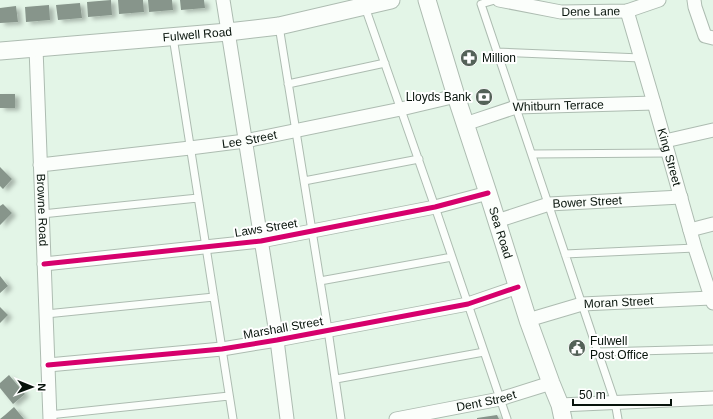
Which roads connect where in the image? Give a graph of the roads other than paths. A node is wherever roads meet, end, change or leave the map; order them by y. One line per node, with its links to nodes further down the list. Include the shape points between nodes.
1 (223, 0): 11 (street)
2 (391, 0): 8 (street, Fulwell Road)
3 (427, 0): 20 (street, Sea Road)
4 (495, 0): 16 (lane, via 481,4)
5 (499, 0): 9 (street, Dene Lane, via 561,12)
6 (659, 0): 9 (street, Dene Lane)
7 (694, 0): 13 (street, via 705,36)
8 (365, 7): 10 (street, Fulwell Road); 18 (lane)
9 (627, 11): 17 (street, King Street)
10 (279, 26): 11 (street, Fulwell Road); 19 (lane)
11 (228, 32): 12 (street, Fulwell Road); 27 (street)
12 (173, 37): 14 (street, Fulwell Road); 29 (lane)
13 (713, 38)
14 (36, 48): 15 (street, Fulwell Road); 32 (street, Browne Road)
15 (0, 51)
16 (497, 52): 17 (lane); 22 (lane)
17 (641, 58): 21 (street, King Street)
18 (385, 63): 19 (lane); 23 (lane)
19 (288, 84): 26 (lane)
20 (456, 96): 23 (street, Lee Street); 24 (street, Sea Road)
21 (654, 103): 22 (street, Whitburn Terrace); 28 (street, King Street)
22 (516, 107): 24 (street, Whitburn Terrace); 30 (lane)
23 (401, 109): 26 (street, Lee Street); 31 (lane)
24 (465, 124): 34 (street, Sea Road)
25 (713, 130): 28 (street)
26 (296, 131): 27 (street, Lee Street); 33 (lane)
27 (245, 141): 29 (street, Lee Street); 44 (street)
28 (667, 147): 30 (lane); 35 (street, King Street)
29 (190, 148): 32 (street, Lee Street); 36 (lane)
30 (532, 154): 37 (lane)
31 (419, 159): 33 (lane); 38 (lane)
32 (40, 165): 39 (street, Browne Road)
33 (304, 181): 43 (lane)
34 (488, 193): 38 (street, Laws Street); 40 (street, Sea Road)
35 (681, 197): 37 (street, Bower Street); 42 (street, King Street)
36 (198, 198): 39 (lane); 45 (lane)
37 (549, 204): 40 (street, Bower Street); 47 (lane)
38 (435, 207): 43 (street, Laws Street); 48 (lane)
39 (42, 214): 49 (street, Browne Road)
40 (497, 221): 51 (street, Sea Road)
41 (713, 224): 42 (street)
42 (690, 230): 46 (street, King Street)
43 (312, 231): 44 (street, Laws Street); 50 (lane)
44 (261, 241): 45 (street, Laws Street); 59 (street)
45 (206, 246): 49 (street, Laws Street); 52 (lane)
46 (695, 248): 47 (lane); 53 (street, King Street)
47 (565, 254): 55 (lane)
48 (452, 257): 50 (lane); 54 (lane)
49 (44, 264): 56 (street, Browne Road)
50 (320, 281): 58 (lane)
51 (518, 287): 54 (street, Marshall Street); 57 (street, Sea Road)
52 (214, 297): 56 (lane); 60 (lane)
53 (712, 300): 55 (street, Moran Street)
54 (468, 304): 58 (street, Marshall Street); 62 (lane)
55 (582, 304): 57 (street, Moran Street); 63 (lane)
56 (46, 314): 64 (street, Browne Road)
57 (528, 320): 66 (street, Sea Road)
58 (328, 330): 59 (street, Marshall Street); 65 (lane)
59 (277, 340): 60 (street, Marshall Street); 74 (street)
60 (222, 349): 64 (street, Marshall Street); 67 (lane)
61 (713, 349): 63 (lane)
62 (484, 352): 65 (lane); 69 (lane)
63 (598, 352): 70 (lane)
64 (48, 365): 72 (street, Browne Road)
65 (336, 379): 75 (lane)
66 (551, 382): 69 (street, Dent Street); 71 (street, Sea Road)
67 (229, 396): 72 (lane); 73 (lane)
68 (713, 398): 70 (street)
69 (500, 399): 76 (street, Dent Street); 77 (lane)
70 (614, 402): 71 (street); 78 (lane)
71 (561, 412)
72 (49, 417)
73 (233, 419)
74 (287, 419)
75 (341, 419)
76 (396, 419)
77 (507, 419)
78 (618, 419)

